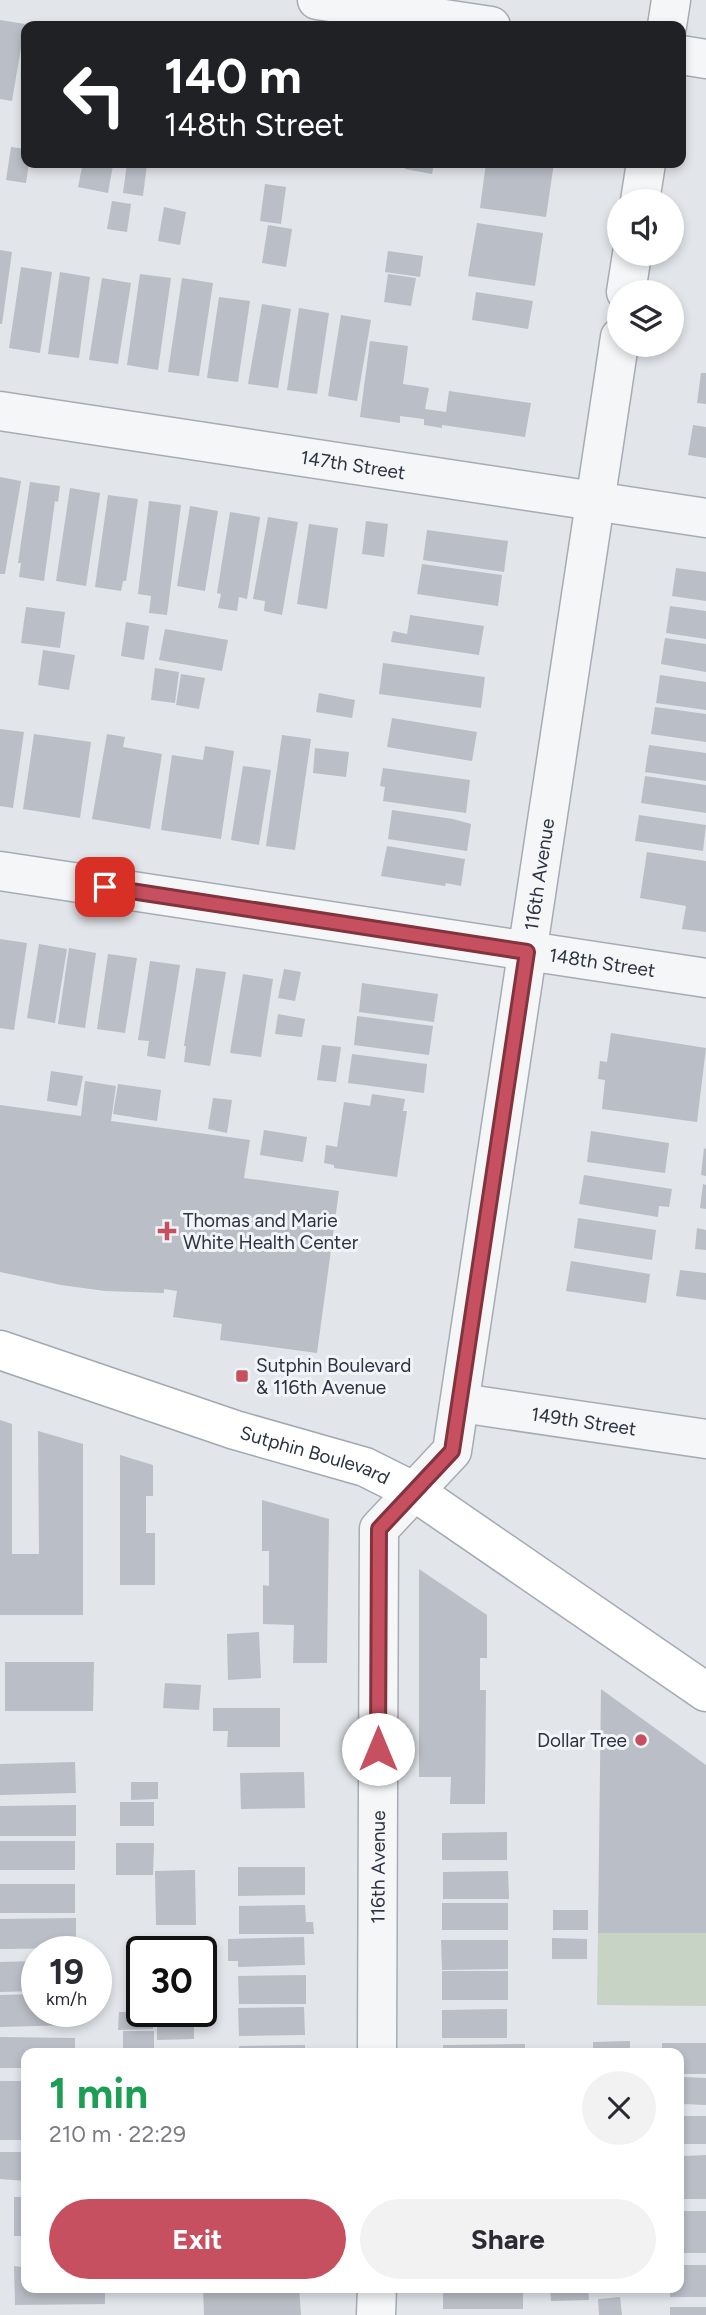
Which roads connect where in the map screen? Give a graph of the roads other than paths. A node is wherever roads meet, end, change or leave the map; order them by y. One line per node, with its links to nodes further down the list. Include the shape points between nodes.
1 (317, 0): 3 (street)
2 (671, 0): 4 (street)
3 (458, 21)
4 (668, 21)
5 (686, 56): 6 (street)
6 (706, 59)
7 (645, 168): 8 (street)
8 (642, 189)
9 (617, 357): 11 (street, 116th Avenue)
10 (0, 411): 11 (street, 147th Street)
11 (594, 501): 12 (street, 147th Street); 14 (street, 116th Avenue)
12 (706, 518)
13 (0, 871): 14 (street, 148th Street)
14 (527, 952): 15 (street, 148th Street); 17 (street, 116th Avenue)
15 (706, 978)
16 (0, 1350): 19 (main road, Sutphin Boulevard, via 235,1430 365,1467)
17 (461, 1403): 18 (street, 149th Street); 19 (street, 116th Avenue, via 452,1451)
18 (706, 1439)
19 (415, 1492): 20 (main road, Sutphin Boulevard); 21 (street, 116th Avenue, via 379,1529)
20 (706, 1692)
21 (377, 2048)
22 (377, 2293): 23 (street)
23 (376, 2315)

